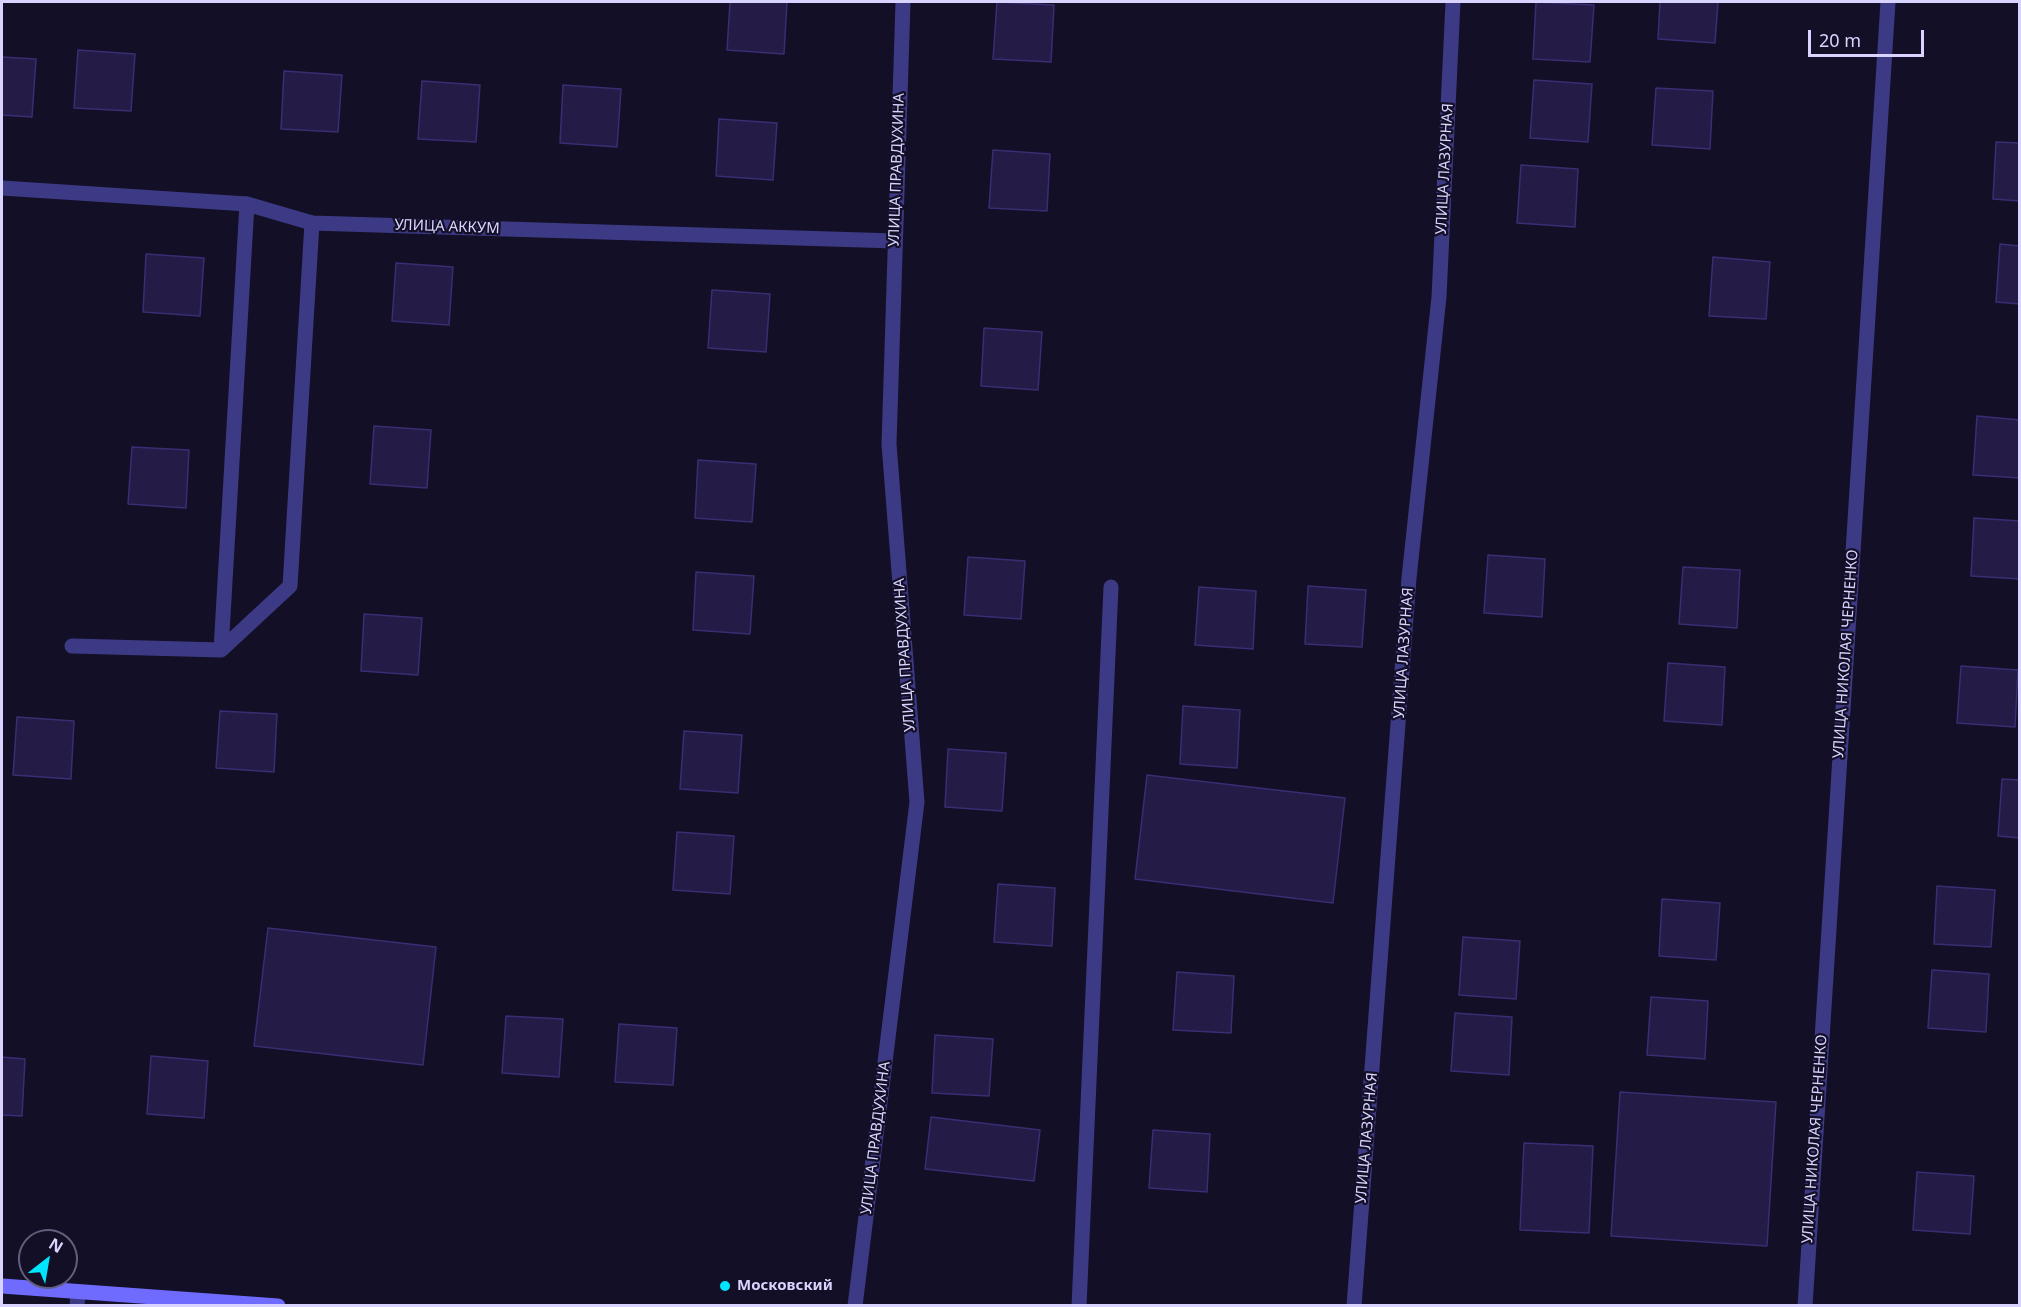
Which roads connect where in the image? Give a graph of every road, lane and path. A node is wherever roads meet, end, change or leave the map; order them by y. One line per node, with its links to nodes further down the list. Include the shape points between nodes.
1 (903, 2): 7 (street, УЛИЦА ПРАВДУХИНА)
2 (1453, 2): 16 (street, УЛИЦА ЛАЗУРНАЯ, via 1439,297 1409,578)
3 (1888, 2): 17 (street, УЛИЦА НИКОЛАЯ ЧЕРНЕНКО)
4 (2, 188): 5 (street, УЛИЦА АККУМ)
5 (247, 204): 6 (street, УЛИЦА АККУМ); 10 (street)
6 (312, 223): 7 (street, УЛИЦА АККУМ); 10 (street, via 290,586)
7 (895, 241): 14 (street, УЛИЦА ПРАВДУХИНА, via 890,444 916,802)
8 (1111, 587): 15 (street)
9 (72, 646): 10 (street)
10 (221, 650)
11 (2, 1286): 12 (main road)
12 (77, 1298): 13 (main road)
13 (278, 1305)
14 (855, 1305)
15 (1079, 1305)
16 (1354, 1305)
17 (1804, 1305)

